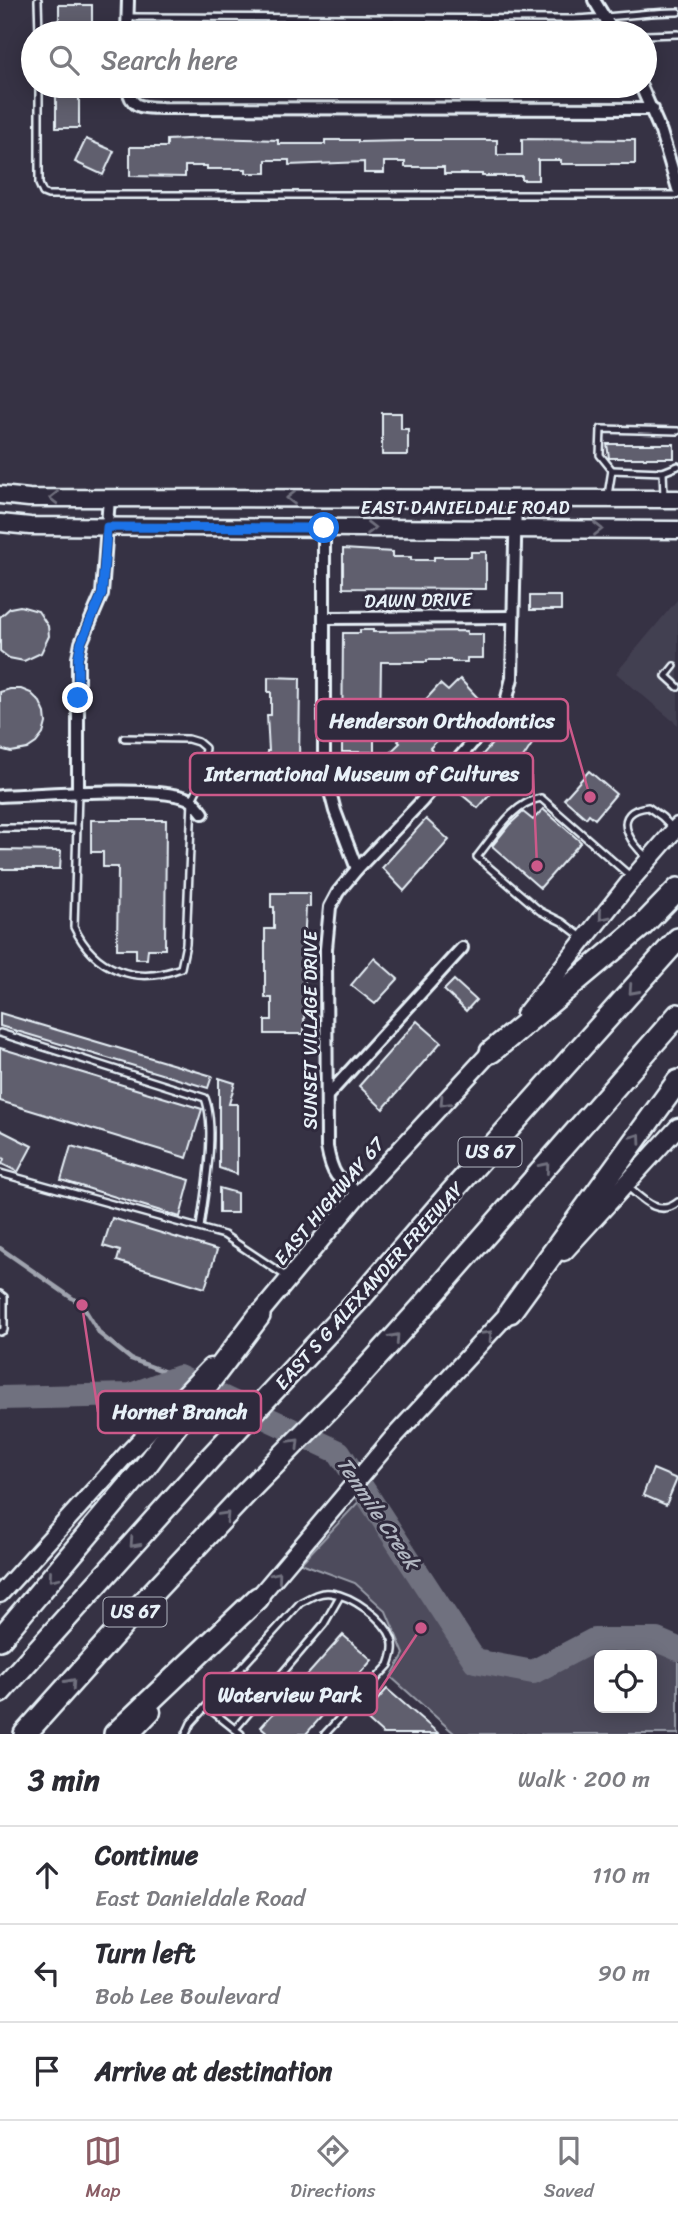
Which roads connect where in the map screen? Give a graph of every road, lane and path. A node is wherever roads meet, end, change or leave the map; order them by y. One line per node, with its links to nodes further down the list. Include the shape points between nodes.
1 (38, 0): 7 (lane)
2 (128, 0): 5 (street)
3 (594, 0): 6 (street)
4 (678, 12): 6 (lane)
5 (127, 18): 6 (lane)
6 (604, 19)
7 (39, 21)
8 (678, 34): 9 (lane)
9 (657, 35)
10 (39, 98): 16 (lane, via 39,184 48,195)
11 (130, 98): 13 (street, via 139,107 162,108)
12 (647, 98): 13 (street)
13 (653, 109): 14 (street)
14 (676, 173): 15 (street)
15 (678, 189)
16 (678, 195)
17 (678, 431): 19 (lane, via 601,429 600,454)
18 (678, 466): 20 (lane)
19 (611, 470): 20 (lane); 25 (lane)
20 (663, 471): 26 (lane)
21 (0, 495): 22 (main road, EAST DANIELDALE ROAD, one-way to 21)
22 (109, 498): 23 (main road, EAST DANIELDALE ROAD, one-way to 22); 28 (street)
23 (421, 498): 24 (main road, EAST DANIELDALE ROAD); 30 (main road)
24 (516, 498): 25 (main road, EAST DANIELDALE ROAD); 31 (street, SUNSET VILLAGE DRIVE)
25 (608, 498): 26 (main road, EAST DANIELDALE ROAD)
26 (671, 499)
27 (0, 523): 28 (main road, EAST DANIELDALE ROAD)
28 (107, 527): 29 (main road, EAST DANIELDALE ROAD); 38 (street, via 102,594 78,658)
29 (324, 528): 30 (main road, EAST DANIELDALE ROAD, one-way to 30); 34 (street)
30 (421, 528): 31 (main road, EAST DANIELDALE ROAD)
31 (516, 529): 32 (main road, EAST DANIELDALE ROAD, one-way to 32); 33 (street, SUNSET VILLAGE DRIVE)
32 (678, 530)
33 (513, 617): 34 (street, DAWN DRIVE); 46 (street, SUNSET VILLAGE DRIVE, via 512,678 506,702)
34 (324, 618): 46 (street, via 324,769)
35 (674, 666): 36 (lane, via 666,676)
36 (678, 687)
37 (124, 738): 40 (lane, via 188,739 205,748 201,782)
38 (78, 792): 39 (street); 40 (street, via 150,792); 43 (lane)
39 (0, 796)
40 (192, 800): 41 (street); 43 (lane, via 186,944 181,968 167,974 114,971 80,940 74,927)
41 (203, 813)
42 (0, 828): 43 (lane)
43 (77, 828)
44 (676, 828): 45 (main road, EAST HIGHWAY 67); 45 (lane, via 648,807 635,810 625,832)
45 (649, 859): 47 (main road, EAST HIGHWAY 67)
46 (358, 869): 56 (street, SUNSET VILLAGE DRIVE, via 338,892 327,923)
47 (633, 878): 49 (main road, EAST HIGHWAY 67, one-way to 49); 49 (lane, via 541,797 517,807 477,857 540,911)
48 (678, 889): 54 (highway, via 643,925)
49 (584, 939): 54 (main road, EAST HIGHWAY 67)
50 (678, 939): 72 (highway, EAST S G ALEXANDER FREEWAY / US 67, one-way to 72, via 360,1298)
51 (462, 948): 56 (street)
52 (678, 1015): 75 (highway, US 67, one-way to 52, via 349,1388)
53 (0, 1033): 62 (lane, via 205,1098 210,1110)
54 (491, 1052): 60 (main road, EAST HIGHWAY 67, one-way to 60)
55 (678, 1081): 65 (highway, one-way to 55)
56 (327, 1096): 60 (street, SUNSET VILLAGE DRIVE, via 332,1171)
57 (678, 1127): 59 (main road)
58 (0, 1173): 62 (lane)
59 (626, 1185): 61 (lane, via 649,1206 663,1208); 65 (main road)
60 (360, 1193): 63 (main road, EAST HIGHWAY 67)
61 (678, 1202)
62 (200, 1228): 63 (lane, via 224,1235)
63 (289, 1279): 66 (main road, EAST HIGHWAY 67)
64 (0, 1294): 67 (lane, via 4,1297 4,1330)
65 (510, 1312): 70 (main road, one-way to 65, via 392,1439)
66 (259, 1316): 68 (main road, EAST HIGHWAY 67); 71 (highway, one-way to 71, via 144,1468)
67 (0, 1332)
68 (0, 1594)
69 (340, 1596): 73 (lane, via 328,1592 300,1603); 74 (lane, via 324,1624); 80 (lane, via 381,1622 393,1640 393,1653 388,1665)
70 (258, 1598): 76 (highway); 77 (main road)
71 (0, 1639)
72 (0, 1692)
73 (206, 1707): 74 (lane); 78 (lane)
74 (235, 1729): 79 (lane)
75 (25, 1734)
76 (115, 1734)
77 (131, 1734)
78 (186, 1734)
79 (241, 1734)
80 (325, 1734)

